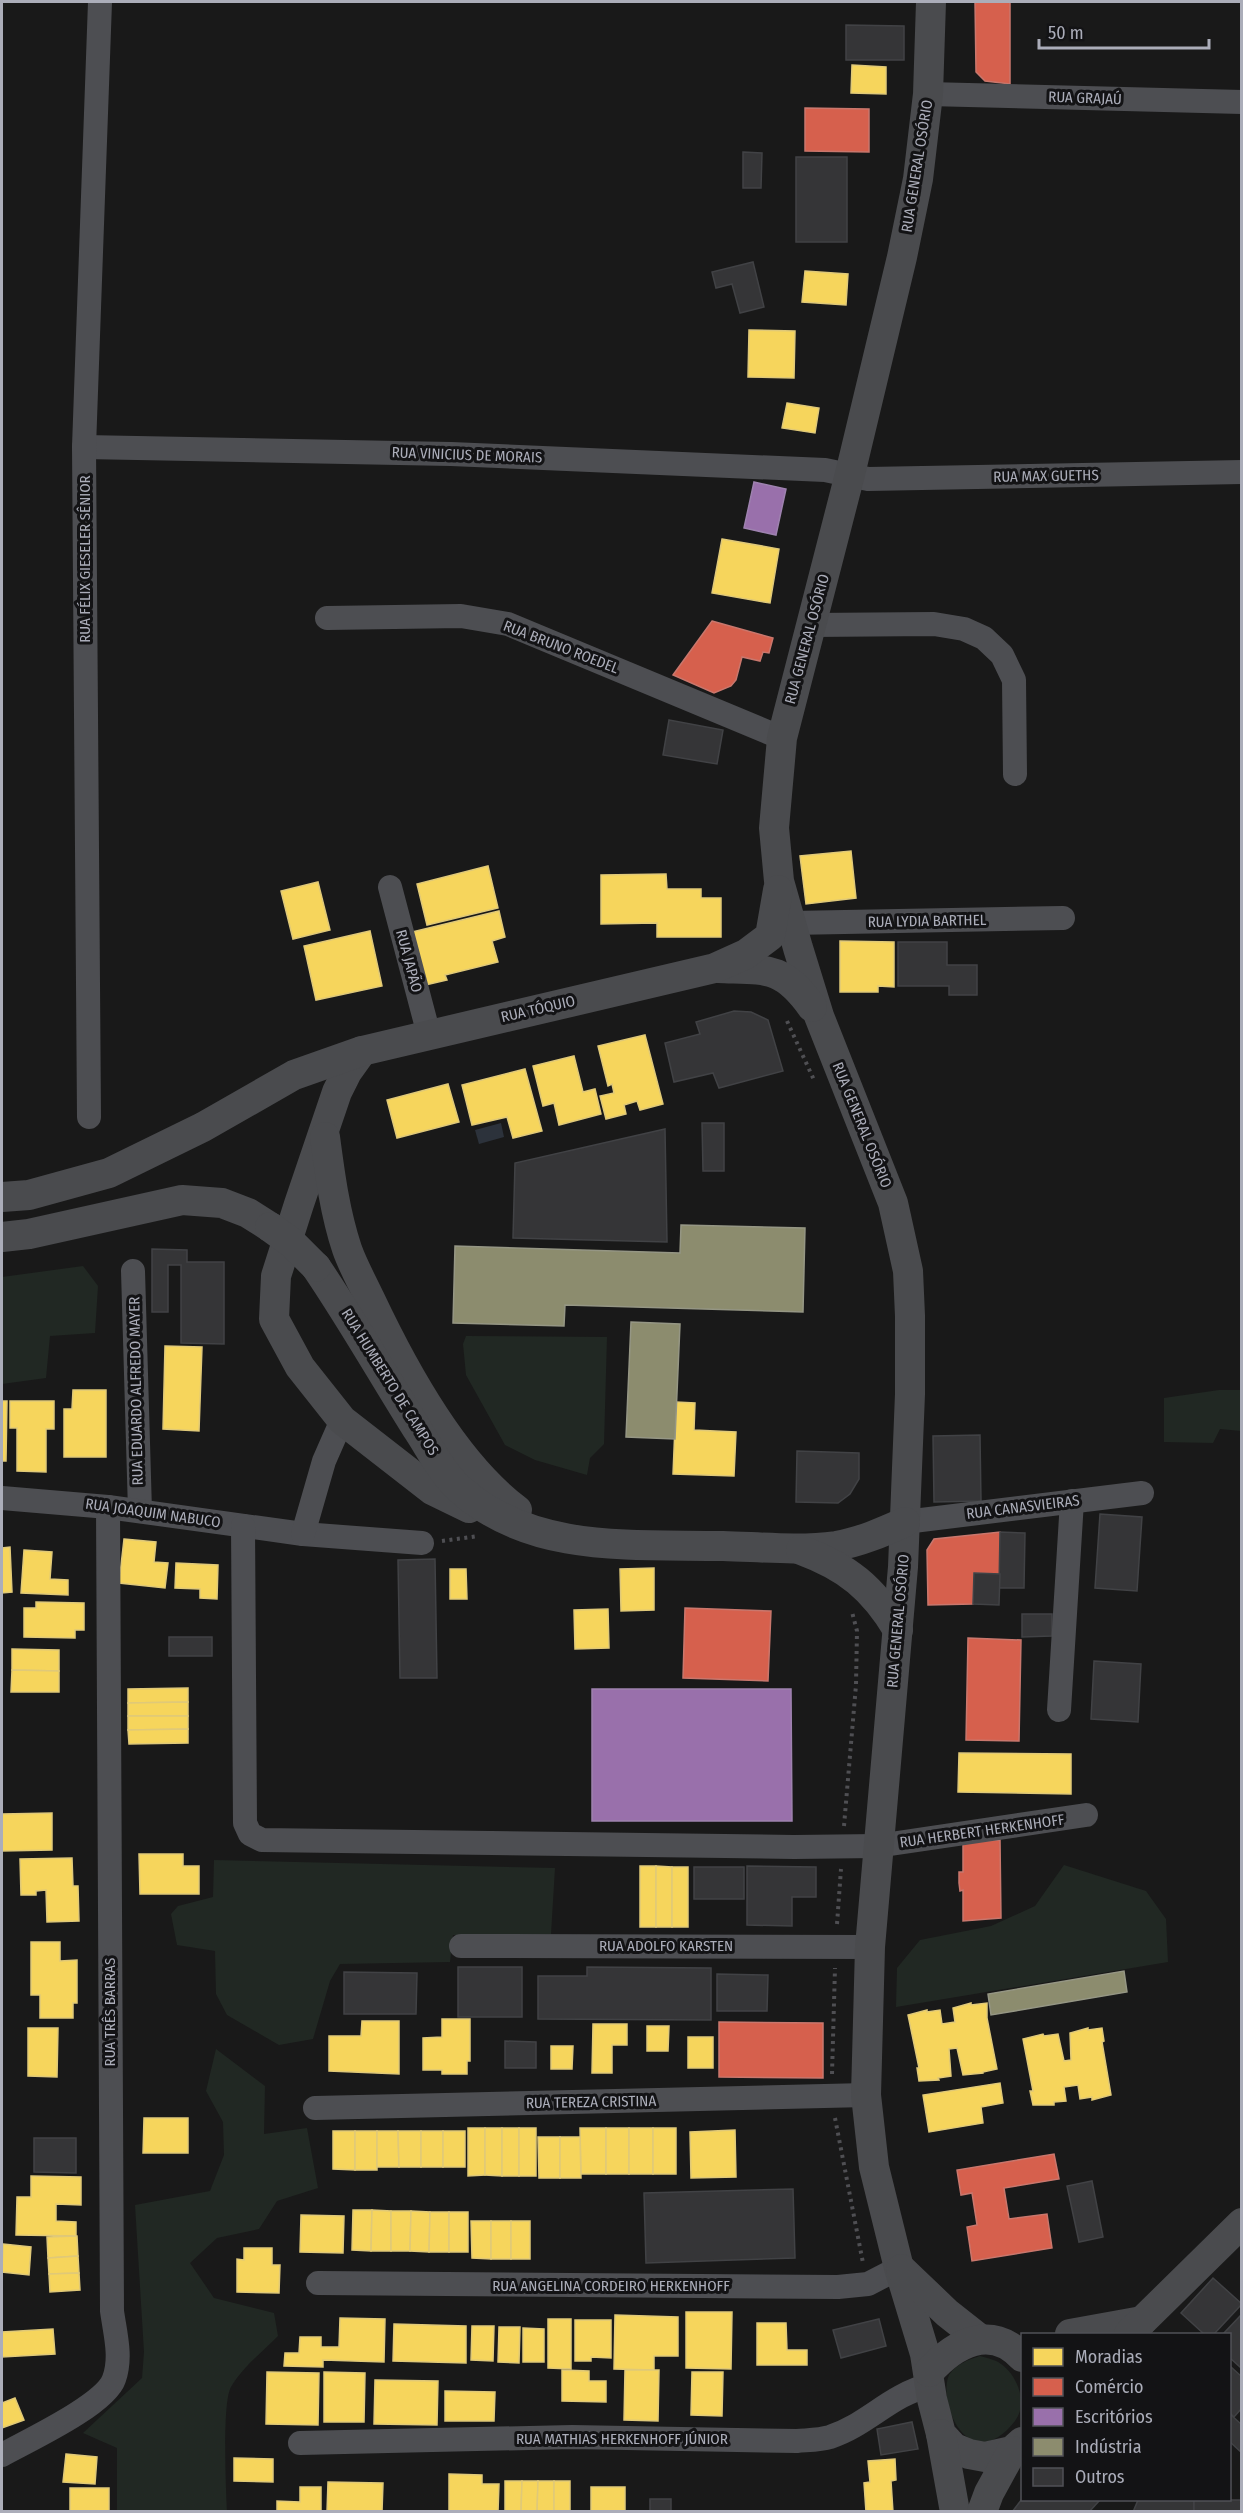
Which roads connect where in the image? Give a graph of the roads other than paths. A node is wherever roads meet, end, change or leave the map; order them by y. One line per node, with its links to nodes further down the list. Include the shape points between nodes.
1 (100, 2): 5 (street, RUA FÉLIX GIESELER SÊNIOR)
2 (931, 2): 3 (main road, RUA GENERAL OSÓRIO)
3 (928, 94): 4 (street, RUA GRAJAÚ); 7 (main road, RUA GENERAL OSÓRIO, via 918,179 902,257)
4 (1242, 102)
5 (84, 447): 7 (street, RUA VINICIUS DE MORAIS, via 451,454 813,469); 20 (street, RUA FÉLIX GIESELER SÊNIOR)
6 (1242, 472): 7 (street, RUA MAX GUETHS, via 887,479)
7 (850, 474): 9 (main road, RUA GENERAL OSÓRIO)
8 (327, 618): 10 (street, RUA BRUNO ROEDEL, via 461,616 508,624)
9 (811, 625): 10 (main road, RUA GENERAL OSÓRIO); 11 (street, via 934,624 964,629 984,638 1002,655 1014,680)
10 (782, 738): 12 (main road, RUA GENERAL OSÓRIO, via 774,828)
11 (1015, 774)
12 (779, 881): 15 (main road, RUA GENERAL OSÓRIO); 16 (main road, RUA TÓQUIO, via 770,936 746,954)
13 (390, 886): 18 (street, RUA JAPÃO)
14 (1063, 918): 15 (street, RUA LYDIA BARTHEL)
15 (791, 923): 17 (main road, RUA GENERAL OSÓRIO)
16 (715, 968): 17 (main road, RUA TÓQUIO, via 775,972 799,990); 18 (main road, RUA TÓQUIO)
17 (819, 1016): 32 (main road, RUA GENERAL OSÓRIO, via 893,1203 908,1271 910,1394)
18 (429, 1035): 19 (main road, RUA TÓQUIO)
19 (362, 1051): 21 (main road, via 347,1072); 22 (main road, via 294,1075 203,1127 109,1173 29,1195)
20 (89, 1117)
21 (324, 1134): 25 (main road, via 276,1276 274,1319 300,1367); 35 (main road, via 347,1250 383,1328 412,1378 467,1461 501,1498)
22 (2, 1197)
23 (2, 1237): 31 (main road, RUA HUMBERTO DE CAMPOS, bridge, via 182,1200 222,1203 248,1213 292,1243 316,1267 442,1467 461,1491)
24 (134, 1271): 30 (street, RUA EDUARDO ALFREDO MAYER)
25 (342, 1420): 31 (main road, via 432,1490 464,1507); 34 (street, via 324,1461)
26 (1142, 1493): 28 (street, RUA CANASVIEIRAS)
27 (2, 1498): 29 (street, RUA JOAQUIM NABUCO)
28 (1072, 1501): 32 (street, RUA CANASVIEIRAS); 39 (street)
29 (108, 1507): 30 (street, RUA JOAQUIM NABUCO); 56 (street, RUA TRÊS BARRAS, via 112,2311 119,2355 114,2380 102,2396)
30 (140, 1511): 33 (street, RUA JOAQUIM NABUCO)
31 (498, 1516): 35 (main road, RUA HUMBERTO DE CAMPOS)
32 (904, 1522): 37 (main road, RUA HUMBERTO DE CAMPOS, via 836,1546); 38 (main road, RUA GENERAL OSÓRIO)
33 (243, 1526): 34 (street, RUA JOAQUIM NABUCO); 41 (street, RUA HERBERT HERKENHOFF, via 245,1823 250,1834 262,1840)
34 (303, 1534): 36 (street, RUA JOAQUIM NABUCO)
35 (563, 1539): 37 (main road, RUA HUMBERTO DE CAMPOS)
36 (422, 1543)
37 (795, 1548): 38 (main road, RUA HUMBERTO DE CAMPOS, via 857,1578)
38 (898, 1630): 41 (main road, RUA GENERAL OSÓRIO)
39 (1059, 1710)
40 (1086, 1815): 41 (street, RUA HERBERT HERKENHOFF)
41 (878, 1846): 43 (main road, RUA GENERAL OSÓRIO)
42 (461, 1946): 43 (street, RUA ADOLFO KARSTEN)
43 (870, 1947): 44 (main road, RUA GENERAL OSÓRIO)
44 (866, 2095): 45 (street, RUA TEREZA CRISTINA); 47 (main road, RUA GENERAL OSÓRIO, via 874,2167)
45 (315, 2108)
46 (1242, 2223): 49 (main road)
47 (899, 2268): 48 (street, RUA ANGELINA CORDEIRO HERKENHOFF, via 868,2284 838,2287); 51 (main road, via 947,2313); 52 (main road, RUA GENERAL OSÓRIO)
48 (318, 2283)
49 (1136, 2328): 50 (main road)
50 (1081, 2333)
51 (1008, 2346): 52 (main road, via 954,2348)
52 (930, 2379): 53 (main road, RUA GENERAL OSÓRIO); 54 (street, RUA MATHIAS HERKENHOFF JÚNIOR, via 853,2426 829,2437 797,2441 572,2437)
53 (941, 2434): 55 (main road, via 954,2448 985,2457); 57 (main road)
54 (300, 2442)
55 (1017, 2446): 58 (main road)
56 (2, 2455)
57 (955, 2511)
58 (982, 2511)

